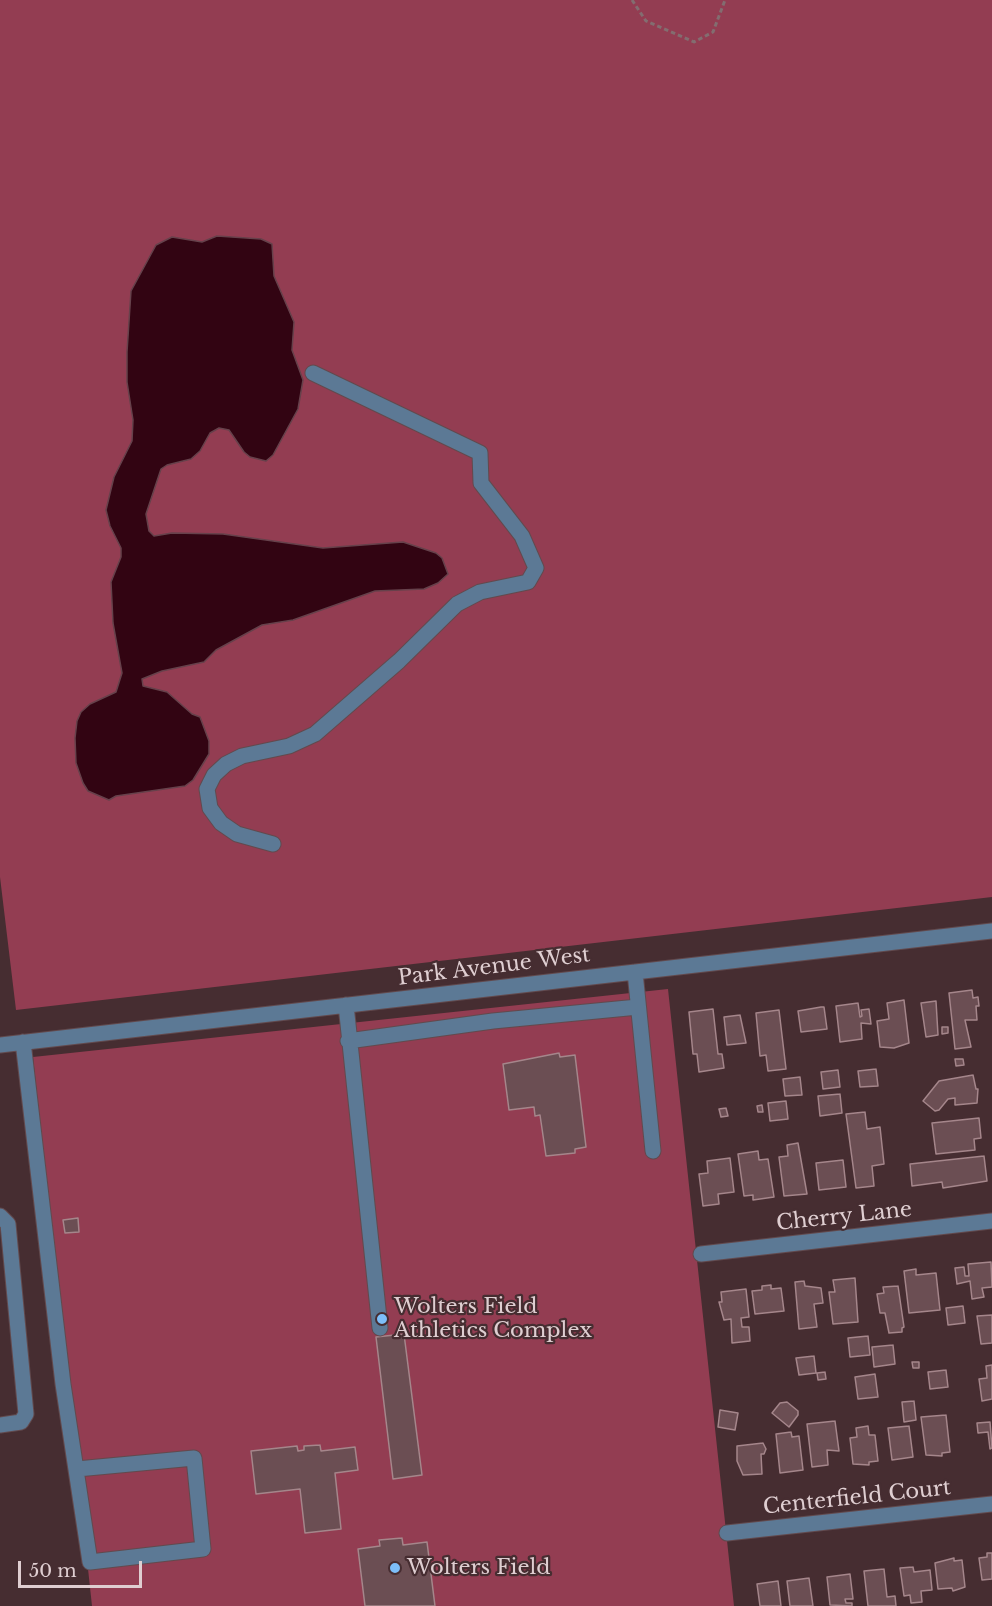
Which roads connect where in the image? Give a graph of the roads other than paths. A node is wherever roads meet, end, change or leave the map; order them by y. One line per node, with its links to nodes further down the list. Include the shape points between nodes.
1 (313, 373): 2 (street, via 480,453 481,483 522,536 537,568 528,582 480,592 457,604 315,734 289,746 242,756 214,775 207,789 210,808 221,823 237,834)
2 (273, 844)
3 (992, 931): 4 (street, Park Avenue West)
4 (635, 972): 5 (street, Park Avenue West); 6 (street)
5 (346, 1005): 7 (street); 8 (street, Park Avenue West)
6 (638, 1007): 7 (street); 10 (street)
7 (348, 1041): 14 (street)
8 (23, 1042): 9 (street, Park Avenue West); 16 (street, via 63,1384)
9 (0, 1045)
10 (653, 1151)
11 (0, 1216): 15 (street, via 8,1224 26,1414 21,1422)
12 (992, 1221): 13 (street, Cherry Lane)
13 (701, 1254)
14 (380, 1328)
15 (0, 1425)
16 (77, 1469): 16 (street, via 90,1562 203,1550 194,1458)
17 (992, 1504): 18 (street, Centerfield Court)
18 (727, 1533)

